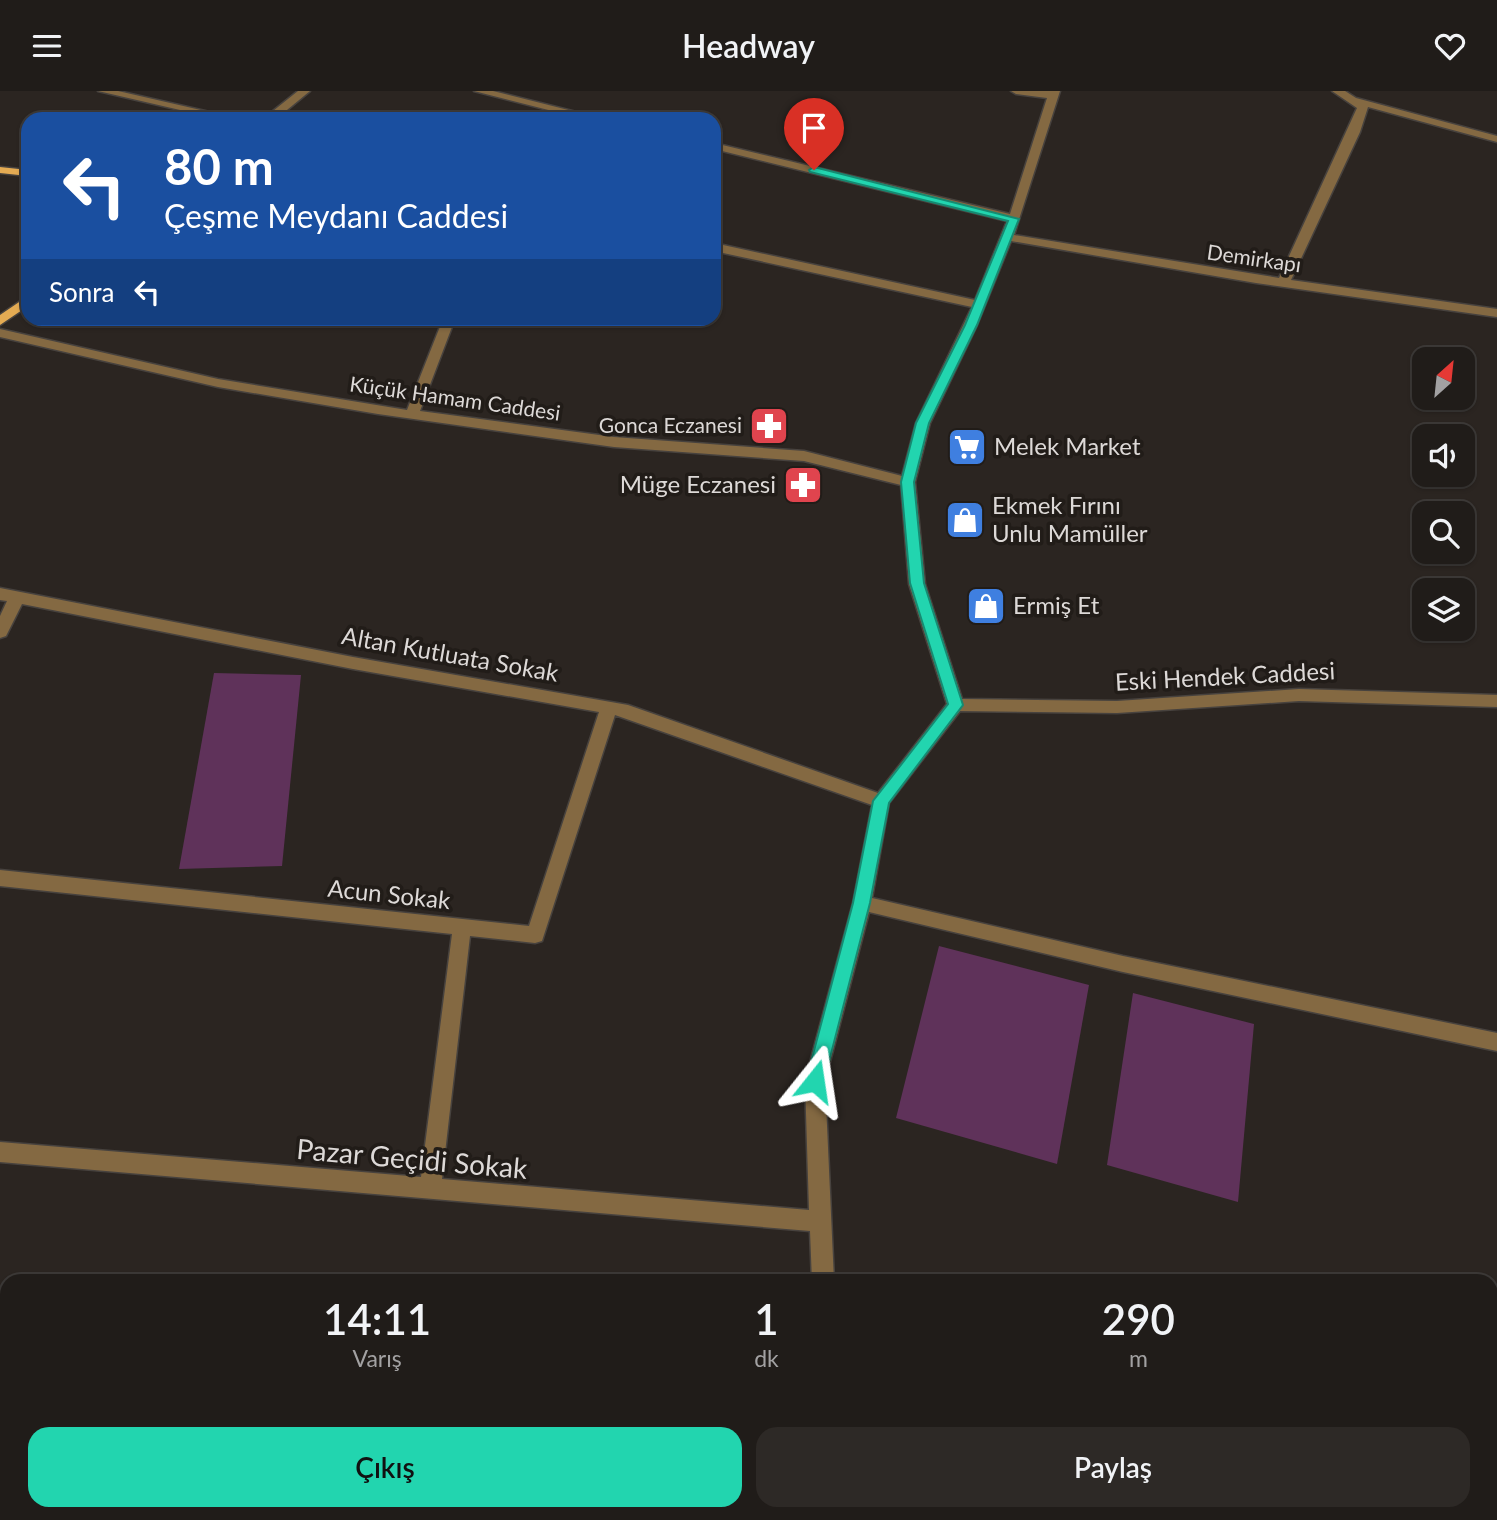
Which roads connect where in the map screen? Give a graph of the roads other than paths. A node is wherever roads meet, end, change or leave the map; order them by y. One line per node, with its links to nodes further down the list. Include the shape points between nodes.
1 (103, 91): 8 (street)
2 (305, 91): 9 (street)
3 (479, 91): 10 (street)
4 (1016, 91): 6 (street)
5 (1337, 91): 7 (street)
6 (1054, 94): 15 (street)
7 (1357, 101): 11 (street); 18 (street, via 1363,107 1354,132)
8 (201, 112)
9 (278, 112)
10 (568, 112)
11 (1497, 139)
12 (721, 148): 15 (street)
13 (0, 170): 14 (main road)
14 (21, 172)
15 (1014, 219): 16 (street)
16 (1006, 237): 18 (street, Demirkapı); 20 (street)
17 (721, 249): 20 (street)
18 (1283, 283): 21 (street, Demirkapı)
19 (21, 305): 22 (main road)
20 (979, 305): 26 (street, via 923,423)
21 (1497, 313)
22 (0, 321)
23 (446, 326): 25 (street)
24 (0, 333): 25 (street, Küçük Hamam Caddesi, via 218,383)
25 (412, 415): 26 (street, Küçük Hamam Caddesi, via 614,442 804,456)
26 (908, 482): 31 (street, via 917,583)
27 (0, 594): 28 (street, Altan Kutluata Sokak)
28 (17, 597): 29 (street); 32 (street, Altan Kutluata Sokak)
29 (0, 632)
30 (1497, 701): 31 (street, Eski Hendek Caddesi, via 1299,695 1117,707)
31 (956, 705): 33 (street)
32 (609, 708): 33 (street, Altan Kutluata Sokak); 36 (street, Acun Sokak, via 535,936)
33 (881, 801): 35 (street)
34 (0, 878): 36 (street, Acun Sokak)
35 (862, 903): 37 (street, via 1123,964); 40 (street, via 815,1081)
36 (462, 927): 39 (street)
37 (1497, 1042)
38 (0, 1152): 39 (street, Pazar Geçidi Sokak)
39 (430, 1188): 40 (street, Pazar Geçidi Sokak)
40 (820, 1221): 41 (street)
41 (823, 1274)

